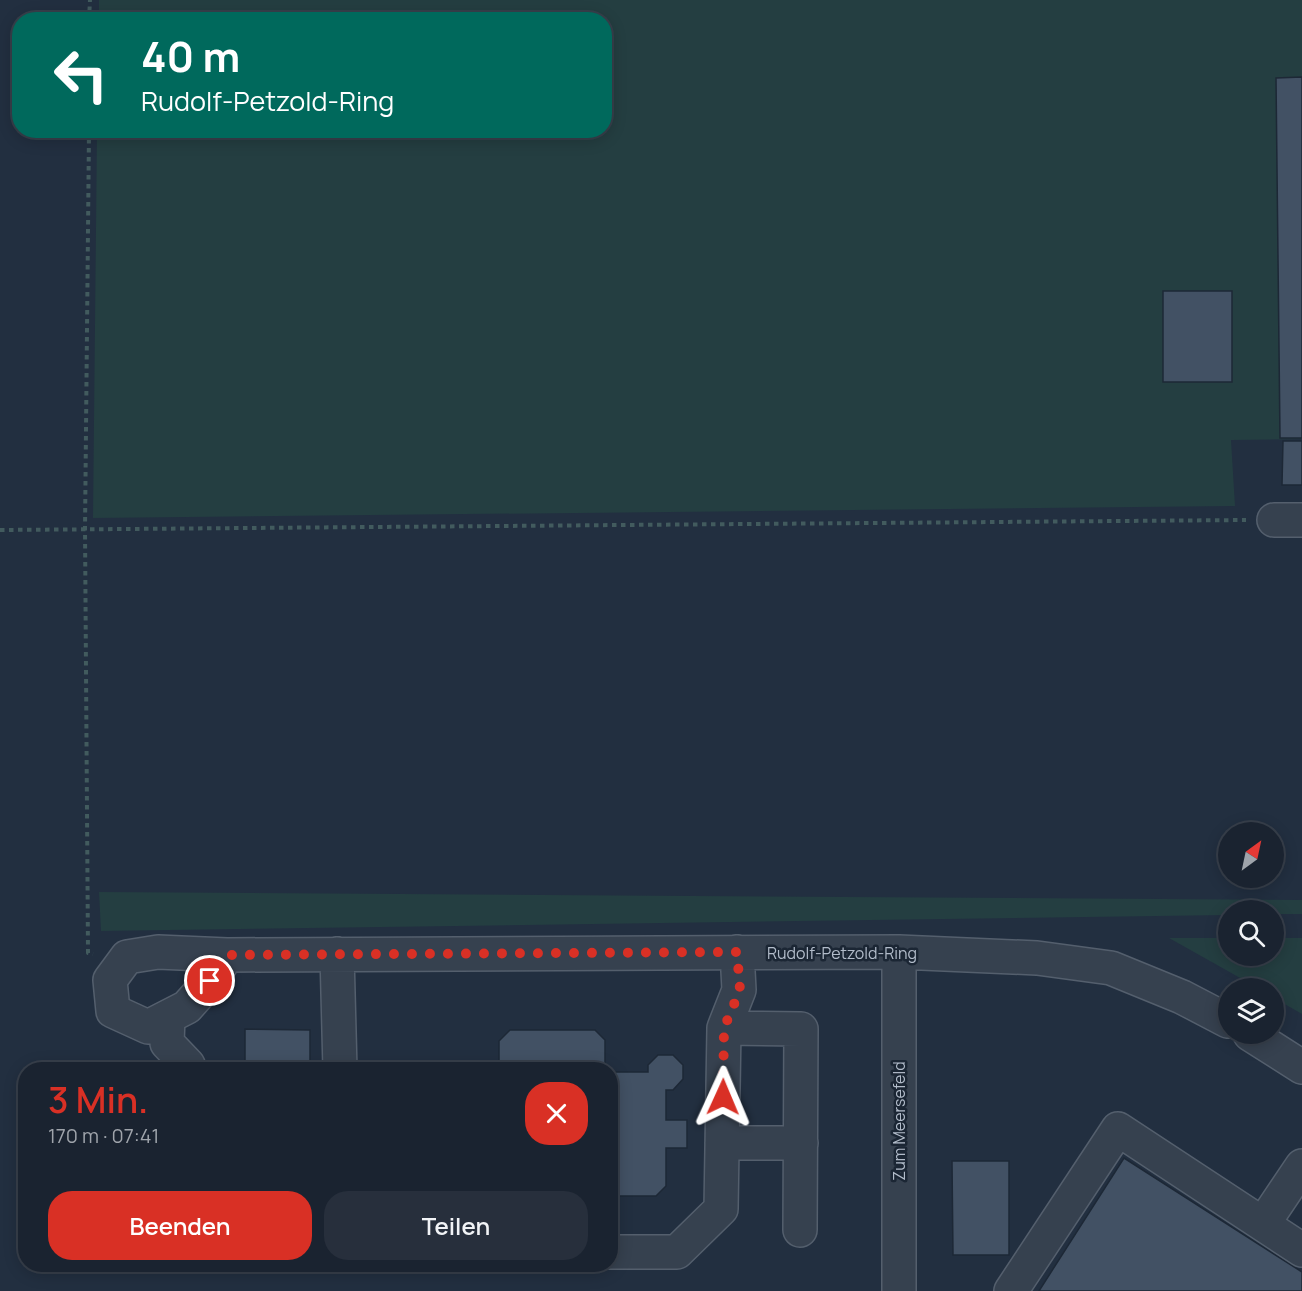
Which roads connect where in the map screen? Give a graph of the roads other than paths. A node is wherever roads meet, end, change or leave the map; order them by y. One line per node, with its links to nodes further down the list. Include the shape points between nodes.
1 (737, 952): 2 (street, Rudolf-Petzold-Ring); 3 (street, Rudolf-Petzold-Ring); 7 (street, via 740,990)
2 (899, 952): 5 (street, Rudolf-Petzold-Ring, via 1037,958 1111,968); 19 (street, Zum Meersefeld)
3 (338, 954): 4 (street, Rudolf-Petzold-Ring); 10 (street)
4 (227, 955): 6 (street, Rudolf-Petzold-Ring, via 187,1007); 6 (street, Rudolf-Petzold-Ring, via 158,952 127,957 110,980 113,1011 148,1027)
5 (1218, 1016)
6 (168, 1017): 9 (street, via 167,1043)
7 (724, 1028): 12 (street); 13 (street, via 801,1029)
8 (1266, 1044): 11 (street)
9 (185, 1062)
10 (340, 1062)
11 (1302, 1067)
12 (722, 1143): 13 (street); 18 (street, via 721,1209 677,1252)
13 (801, 1143): 16 (street)
14 (1302, 1166): 15 (street)
15 (1263, 1224): 17 (street); 20 (street, via 1118,1129)
16 (800, 1230)
17 (1302, 1250)
18 (618, 1252)
19 (899, 1291)
20 (1011, 1291)

